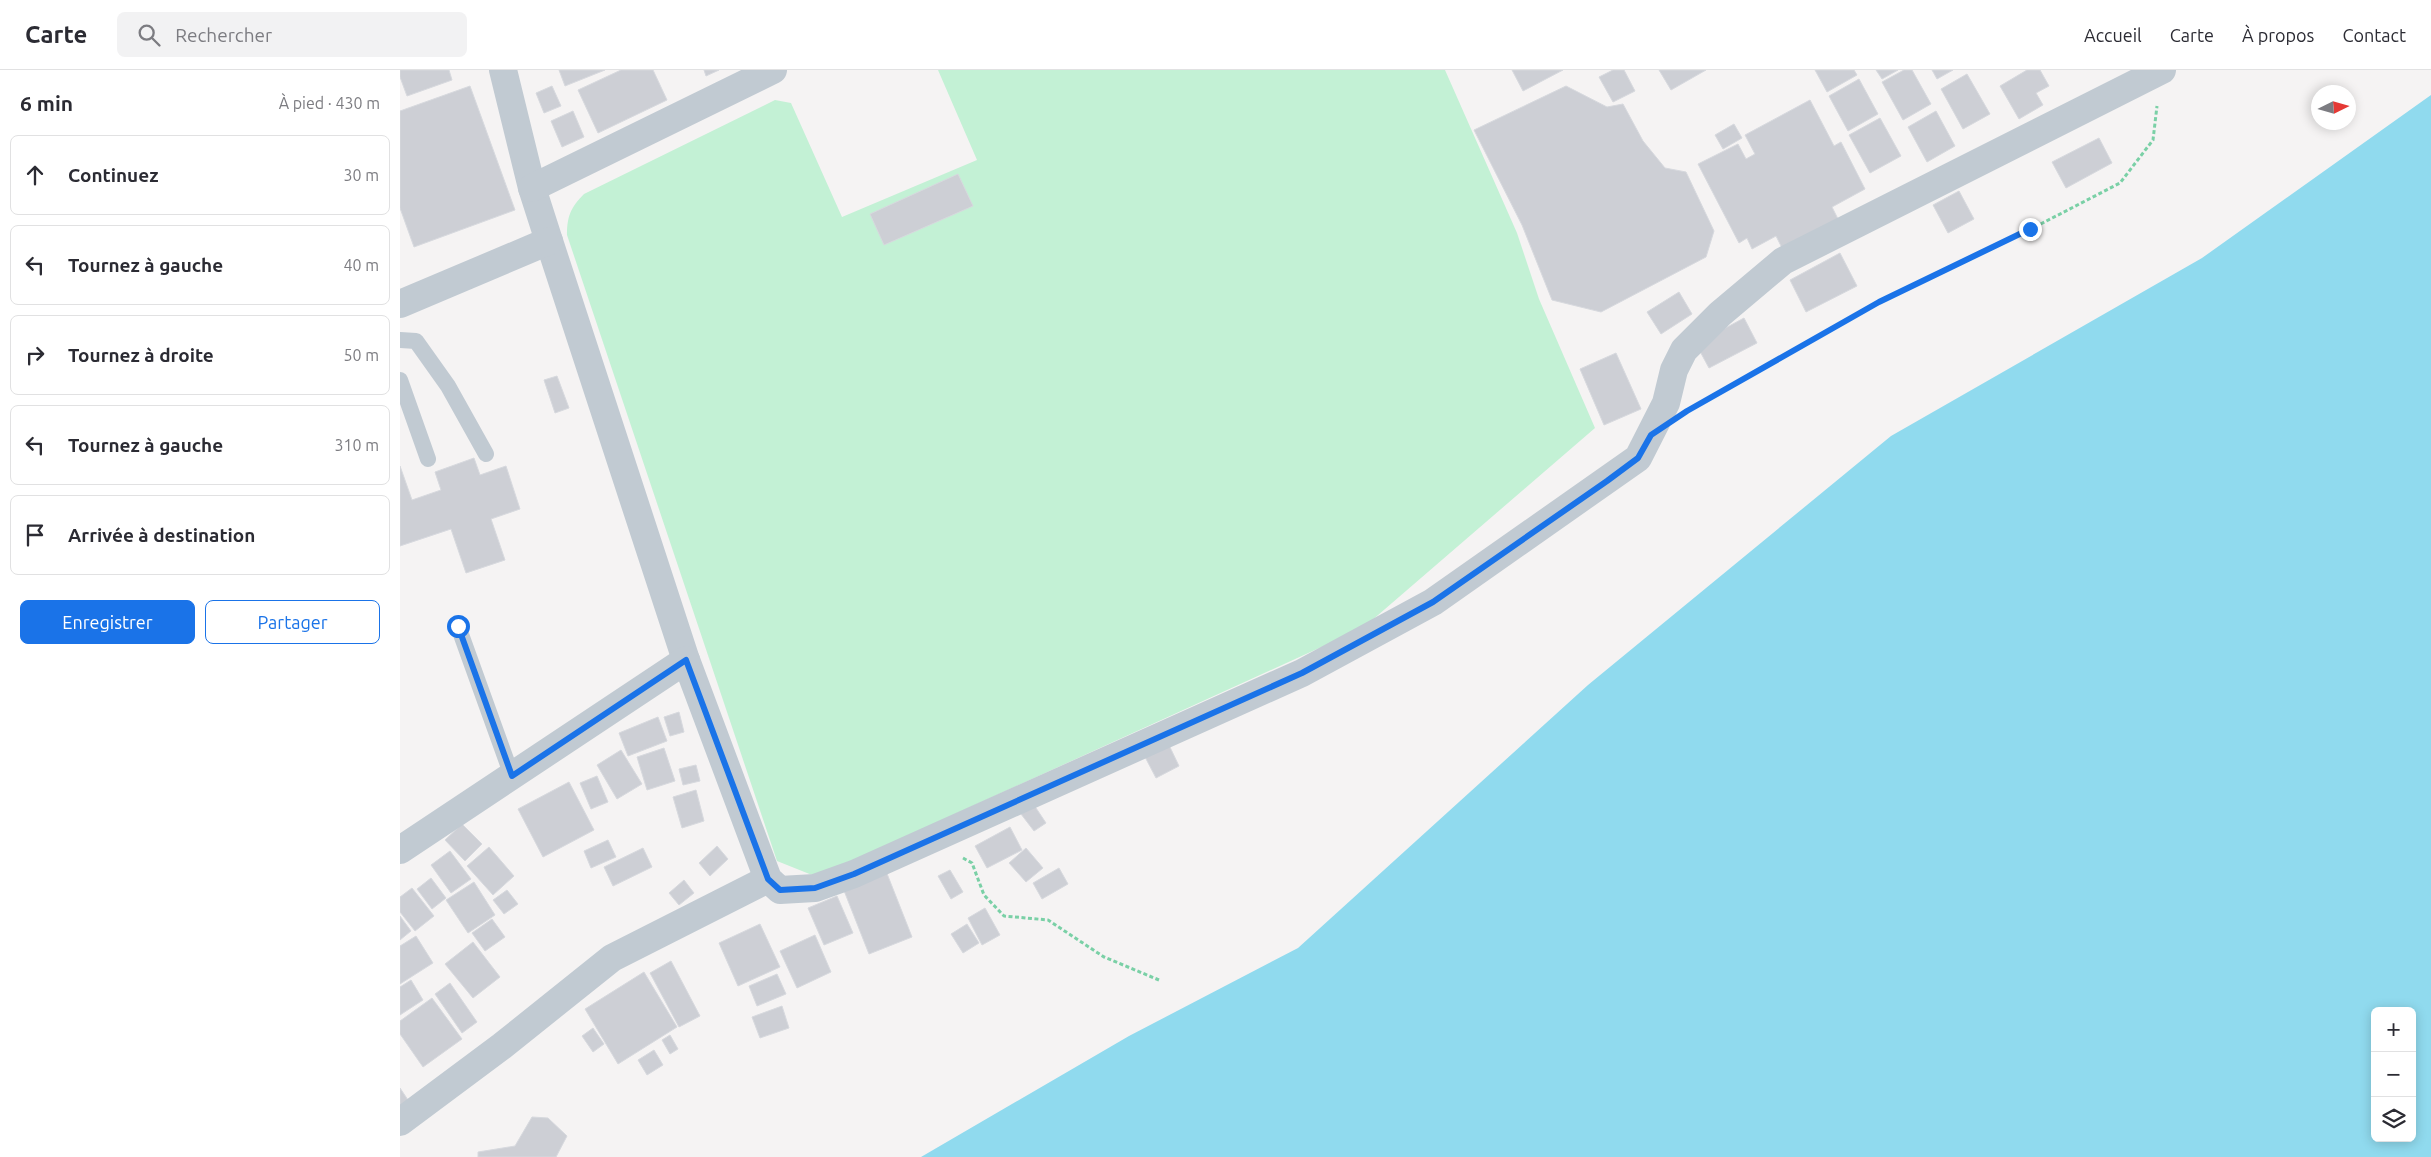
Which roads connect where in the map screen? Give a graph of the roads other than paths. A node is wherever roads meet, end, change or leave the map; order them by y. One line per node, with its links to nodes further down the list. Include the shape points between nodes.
1 (504, 70): 4 (street)
2 (773, 70): 4 (street)
3 (2161, 70): 15 (street, via 1783,261 1720,314 1684,350 1674,370 1666,404 1638,458 1441,597 1302,673 854,874 815,888 780,890)
4 (532, 188): 5 (street)
5 (549, 241): 6 (street); 12 (street)
6 (400, 304)
7 (400, 340): 9 (lane, via 416,341 448,386)
8 (400, 380): 10 (lane)
9 (486, 454)
10 (428, 459)
11 (458, 626): 13 (lane)
12 (686, 660): 13 (street); 15 (street)
13 (512, 776): 14 (street)
14 (400, 850)
15 (768, 879): 16 (street, via 612,958)
16 (400, 1122)

